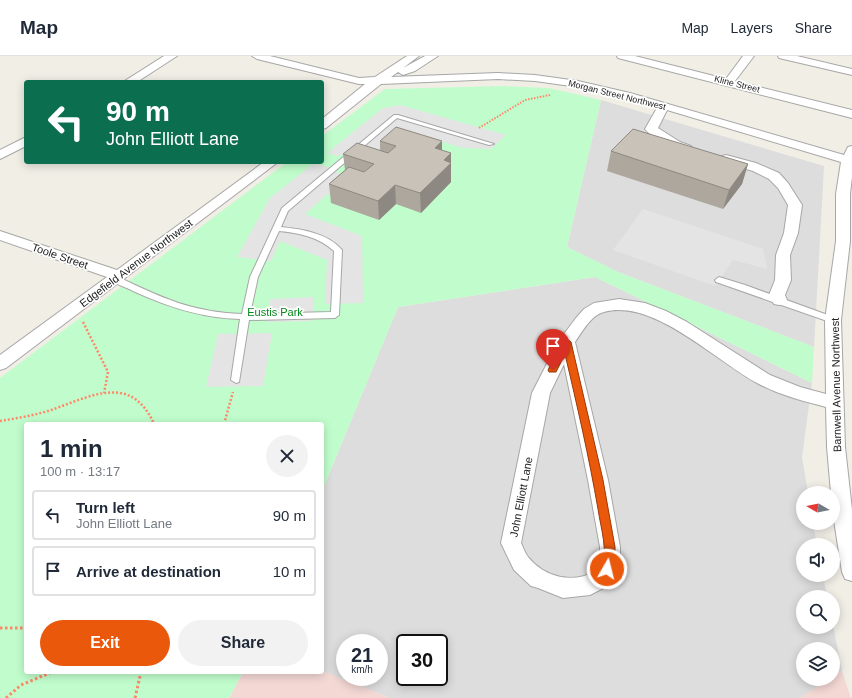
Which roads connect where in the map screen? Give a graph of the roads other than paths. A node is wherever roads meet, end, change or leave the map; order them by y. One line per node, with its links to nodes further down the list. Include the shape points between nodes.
1 (172, 56): 9 (street)
2 (257, 56): 10 (street, Morgan Street Northwest, via 344,78)
3 (414, 56): 10 (street)
4 (433, 56): 10 (street, via 411,69)
5 (622, 56): 11 (street, Kline Street)
6 (749, 56): 11 (street)
7 (783, 56): 8 (street)
8 (852, 72)
9 (132, 80)
10 (378, 81): 12 (street, Morgan Street Northwest, via 523,77 584,85); 14 (street)
11 (729, 82): 13 (street, Kline Street)
12 (664, 106): 17 (street, via 651,129 676,145); 20 (street, Morgan Street Northwest)
13 (852, 114)
14 (324, 123)
15 (24, 142): 18 (street)
16 (491, 144): 22 (lane, via 396,116 360,152)
17 (696, 151)
18 (0, 155)
19 (710, 155): 28 (street, via 774,176 783,185 795,205 791,233 783,255 783,280 776,295)
20 (851, 157): 30 (street, Barnwell Avenue Northwest, via 843,194 843,241)
21 (269, 164): 26 (street, Edgefield Avenue Northwest)
22 (321, 180): 23 (lane); 24 (lane, via 285,210)
23 (334, 180)
24 (276, 229): 29 (lane, via 254,277); 29 (lane, via 297,230 333,244 338,250 335,315)
25 (0, 235): 26 (street, Toole Street)
26 (117, 277): 29 (lane, via 152,297 186,308 214,315); 32 (street, Edgefield Avenue Northwest)
27 (719, 280): 28 (lane)
28 (779, 300): 30 (lane)
29 (245, 316): 33 (lane)
30 (833, 320): 34 (street, Barnwell Avenue Northwest)
31 (567, 342): 31 (street, John Elliott Lane, via 541,394 512,544 521,563 538,579 563,588 590,585 604,578 610,560 598,480); 34 (street, John Elliott Lane, via 588,314 599,307 614,303 631,306 668,318 770,382 800,395)
32 (0, 364)
33 (236, 380)
34 (835, 403): 35 (street, Barnwell Avenue Northwest, via 841,502)
35 (852, 572)

